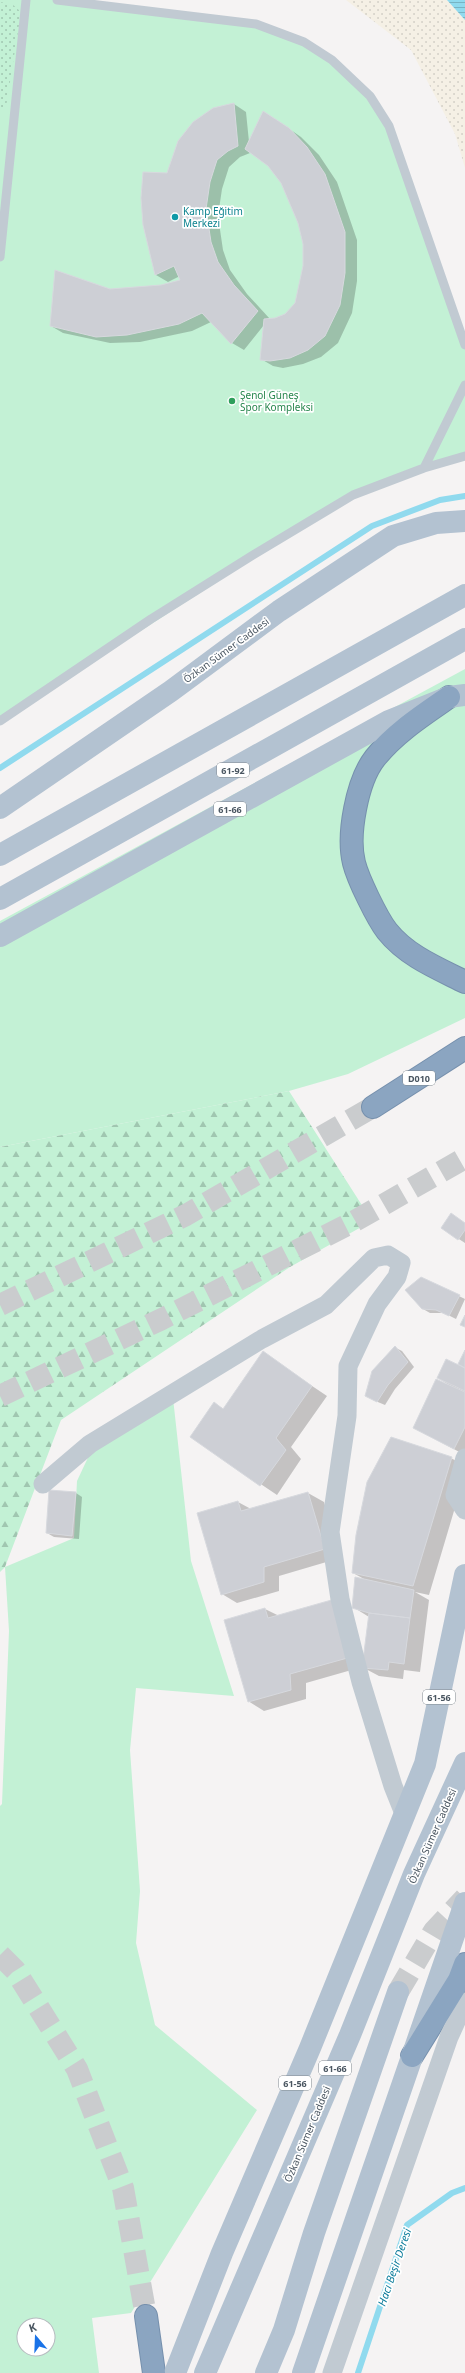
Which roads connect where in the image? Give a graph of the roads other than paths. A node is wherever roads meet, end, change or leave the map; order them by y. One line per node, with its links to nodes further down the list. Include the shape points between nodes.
1 (26, 0): 3 (lane)
2 (58, 0): 5 (lane, via 256,24 304,42 332,60 370,96 389,126)
3 (1, 230): 4 (lane)
4 (0, 257)
5 (465, 345)
6 (465, 385): 8 (lane)
7 (465, 456): 8 (lane)
8 (424, 468): 13 (lane, via 353,495 253,555)
9 (465, 521): 14 (main road, Özkan Sümer Caddesi, via 436,523 393,536 350,562 171,691)
10 (465, 595): 15 (main road)
11 (465, 639): 16 (main road, 61-92)
12 (457, 696): 17 (main road, 61-66, via 389,721); 18 (highway, via 402,730 374,759 359,790 352,825 354,862 387,931 416,958)
13 (0, 720)
14 (0, 808)
15 (0, 855)
16 (0, 899)
17 (0, 936)
18 (465, 982)
19 (465, 1048): 20 (highway, D010)
20 (373, 1107)
21 (465, 1458): 23 (street, via 455,1495)
22 (43, 1484): 26 (street, via 90,1444 262,1339 326,1305 374,1258 388,1255 401,1263 397,1276 377,1304 348,1366 347,1416 330,1532 340,1600 361,1682 393,1786)
23 (465, 1510)
24 (465, 1575): 26 (main road, 61-56, via 425,1764)
25 (465, 1763): 35 (main road, Özkan Sümer Caddesi / 61-66, via 414,1874 350,2035)
26 (405, 1816): 34 (main road, 61-56, via 222,2253)
27 (465, 1903): 31 (main road)
28 (465, 1964): 31 (highway, via 459,1980)
29 (398, 1992): 36 (main road, via 314,2233 284,2330)
30 (465, 2002): 38 (street, via 449,2037)
31 (412, 2056): 37 (main road)
32 (146, 2316): 33 (highway)
33 (154, 2373)
34 (175, 2373)
35 (205, 2373)
36 (266, 2373)
37 (303, 2373)
38 (332, 2373)

